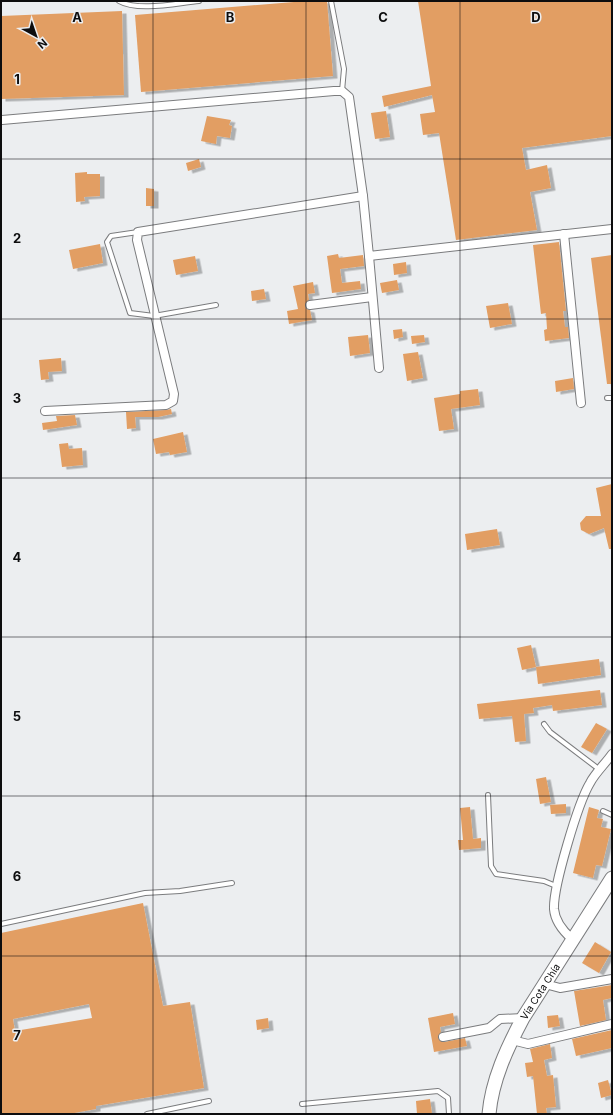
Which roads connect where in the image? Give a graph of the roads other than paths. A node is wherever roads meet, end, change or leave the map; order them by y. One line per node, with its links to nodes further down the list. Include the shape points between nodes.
1 (119, 1): 2 (lane, via 140,6)
2 (199, 1)
3 (331, 1): 4 (lane, via 344,69)
4 (342, 92): 5 (street); 6 (street, via 348,97)
5 (2, 120)
6 (363, 196): 8 (street); 10 (street)
7 (612, 229): 9 (street)
8 (138, 232): 14 (street, via 137,240); 14 (lane, via 111,236 107,242 128,312)
9 (564, 234): 10 (street); 16 (street)
10 (369, 256): 11 (street)
11 (372, 297): 13 (street); 15 (street)
12 (216, 305): 14 (lane)
13 (310, 305)
14 (154, 316): 17 (street, via 174,394 172,401 166,405)
15 (379, 368)
16 (581, 403)
17 (45, 411)
18 (544, 724): 20 (lane, via 550,732)
19 (612, 754): 20 (street)
20 (600, 770): 26 (street, via 590,782 579,806)
21 (488, 795): 26 (lane, via 491,866 496,874 544,881)
22 (602, 811): 23 (lane)
23 (612, 815)
24 (612, 878): 28 (main road, Vía Cota Chía)
25 (232, 883): 27 (lane, via 180,891 145,893)
26 (557, 886): 28 (street, via 554,909 563,931)
27 (1, 924)
28 (572, 939): 30 (main road, Vía Cota Chía)
29 (612, 979): 30 (street, via 560,988)
30 (545, 984): 31 (main road, Vía Cota Chía)
31 (523, 1018): 33 (street, via 500,1019 489,1028); 34 (main road, Vía Cota Chía)
32 (612, 1024): 34 (street, via 528,1044)
33 (443, 1037)
34 (512, 1040): 39 (main road, Vía Cota Chía, via 491,1093)
35 (209, 1101): 37 (lane)
36 (302, 1104): 38 (lane, via 438,1091 448,1098)
37 (147, 1114)
38 (449, 1114)
39 (489, 1114)

